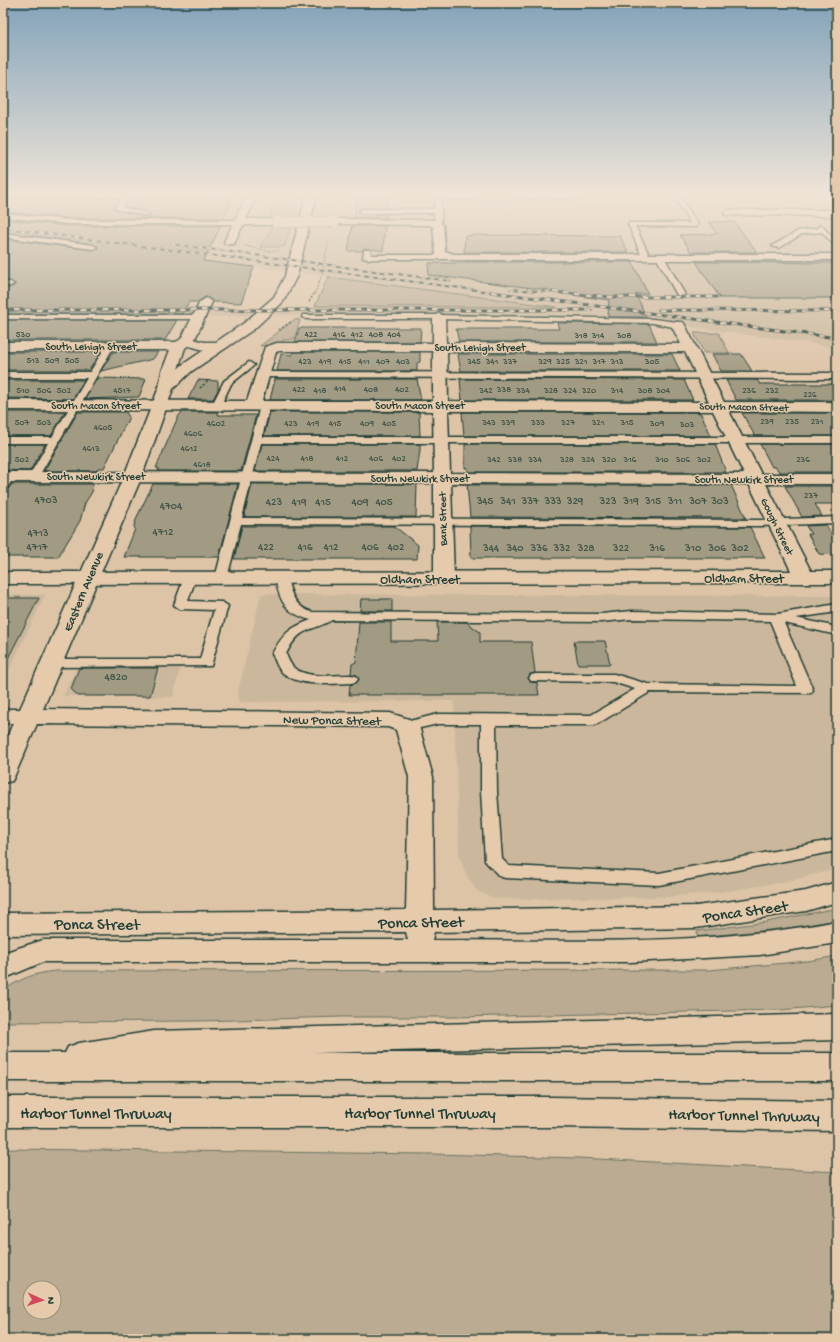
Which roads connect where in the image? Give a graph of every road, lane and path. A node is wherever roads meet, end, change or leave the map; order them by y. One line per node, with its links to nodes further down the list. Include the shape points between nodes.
1 (295, 256): 19 (main road, via 286,288 279,299 266,312)
2 (366, 256): 4 (lane)
3 (449, 256): 4 (main road)
4 (454, 257): 5 (main road)
5 (646, 257): 6 (main road)
6 (660, 257): 7 (main road); 8 (lane)
7 (837, 257)
8 (680, 295)
9 (206, 302): 12 (main road, Eastern Avenue)
10 (290, 304): 25 (main road, via 261,332 222,357)
11 (3, 317): 12 (lane)
12 (199, 317): 16 (main road, Eastern Avenue)
13 (306, 317): 14 (lane)
14 (439, 317): 15 (lane, via 653,321); 20 (main road, Bank Street)
15 (678, 325): 21 (main road, Gough Street)
16 (183, 344): 18 (main road, South Lehigh Street); 19 (main road, South Lehigh Street); 30 (main road, Eastern Avenue, via 169,371)
17 (3, 346): 18 (main road, South Lehigh Street)
18 (110, 346): 24 (lane)
19 (219, 346): 30 (main road, via 187,368)
20 (440, 347): 21 (main road, South Lehigh Street); 26 (main road, South Lehigh Street, via 277,347 270,350); 27 (main road, Bank Street)
21 (690, 348): 28 (main road, Gough Street)
22 (249, 365): 34 (lane, via 227,383)
23 (3, 375): 24 (lane)
24 (94, 375): 33 (lane)
25 (200, 375)
26 (263, 375): 27 (lane); 35 (main road)
27 (440, 375): 28 (lane); 36 (main road, Bank Street)
28 (704, 375): 29 (lane); 38 (main road, Gough Street)
29 (837, 376)
30 (166, 387): 37 (main road, Eastern Avenue)
31 (183, 389): 37 (main road)
32 (3, 405): 33 (main road, South Macon Street)
33 (76, 405): 37 (main road, South Macon Street); 41 (lane)
34 (217, 405): 35 (main road, South Macon Street); 37 (main road, South Macon Street)
35 (260, 405): 36 (main road, South Macon Street); 42 (lane)
36 (441, 405): 38 (main road, South Macon Street); 43 (main road, Bank Street)
37 (160, 406): 47 (main road, Eastern Avenue)
38 (719, 406): 39 (main road, South Macon Street); 44 (main road, Gough Street)
39 (837, 407)
40 (3, 440): 41 (lane)
41 (56, 440): 46 (lane)
42 (257, 440): 43 (lane); 48 (lane)
43 (441, 440): 44 (lane); 49 (main road, Bank Street)
44 (736, 440): 45 (lane); 50 (main road, Gough Street)
45 (837, 440)
46 (34, 476): 47 (main road, South Newkirk Street); 52 (main road, South Newkirk Street)
47 (133, 476): 48 (main road, South Newkirk Street); 60 (main road, Eastern Avenue)
48 (247, 476): 49 (main road, South Newkirk Street); 54 (lane)
49 (442, 478): 50 (main road, South Newkirk Street); 55 (main road, Bank Street)
50 (755, 479): 51 (main road, South Newkirk Street); 56 (main road, Gough Street)
51 (837, 479)
52 (5, 480)
53 (837, 520): 56 (lane)
54 (237, 522): 55 (lane); 62 (lane)
55 (442, 522): 56 (lane); 64 (main road, Bank Street)
56 (776, 522): 57 (main road, Gough Street)
57 (804, 577): 58 (main road, Oldham Street); 64 (main road, Oldham Street)
58 (837, 577)
59 (3, 578): 60 (main road, Oldham Street)
60 (87, 578): 61 (main road, Oldham Street); 69 (main road, Eastern Avenue)
61 (190, 578): 62 (main road, Oldham Street); 69 (lane, via 180,605 222,606 206,663)
62 (221, 578): 63 (main road, Oldham Street)
63 (281, 578): 64 (main road, Oldham Street); 66 (lane, via 286,600 300,614)
64 (444, 578)
65 (837, 608): 67 (lane)
66 (332, 616): 67 (lane); 71 (lane, via 301,628 287,638 279,654 284,666 295,674 317,679)
67 (775, 616): 68 (lane); 72 (lane, via 806,690)
68 (837, 631)
69 (51, 663): 74 (main road, Eastern Avenue)
70 (536, 678): 72 (lane, via 614,678)
71 (351, 679)
72 (647, 688): 75 (lane, via 594,720)
73 (3, 716): 74 (main road)
74 (29, 716): 76 (main road, New Ponca Street, via 390,720); 77 (main road, Eastern Avenue)
75 (488, 720): 76 (lane, via 438,719); 78 (lane, via 489,791 494,861 505,872 659,879)
76 (407, 726): 80 (main road, via 421,777)
77 (3, 775)
78 (837, 845)
79 (837, 892): 80 (main road, Ponca Street, via 806,901 696,917)
80 (420, 922): 81 (main road, Ponca Street); 83 (main road)
81 (3, 924)
82 (837, 932): 83 (main road, via 810,938 722,948)
83 (420, 952): 84 (main road, via 43,951)
84 (3, 967)
85 (837, 1027): 86 (main road, via 154,1044)
86 (9, 1067): 87 (main road)
87 (837, 1067)
88 (3, 1112): 89 (main road, Harbor Tunnel Thruway, via 552,1112)
89 (837, 1116)

